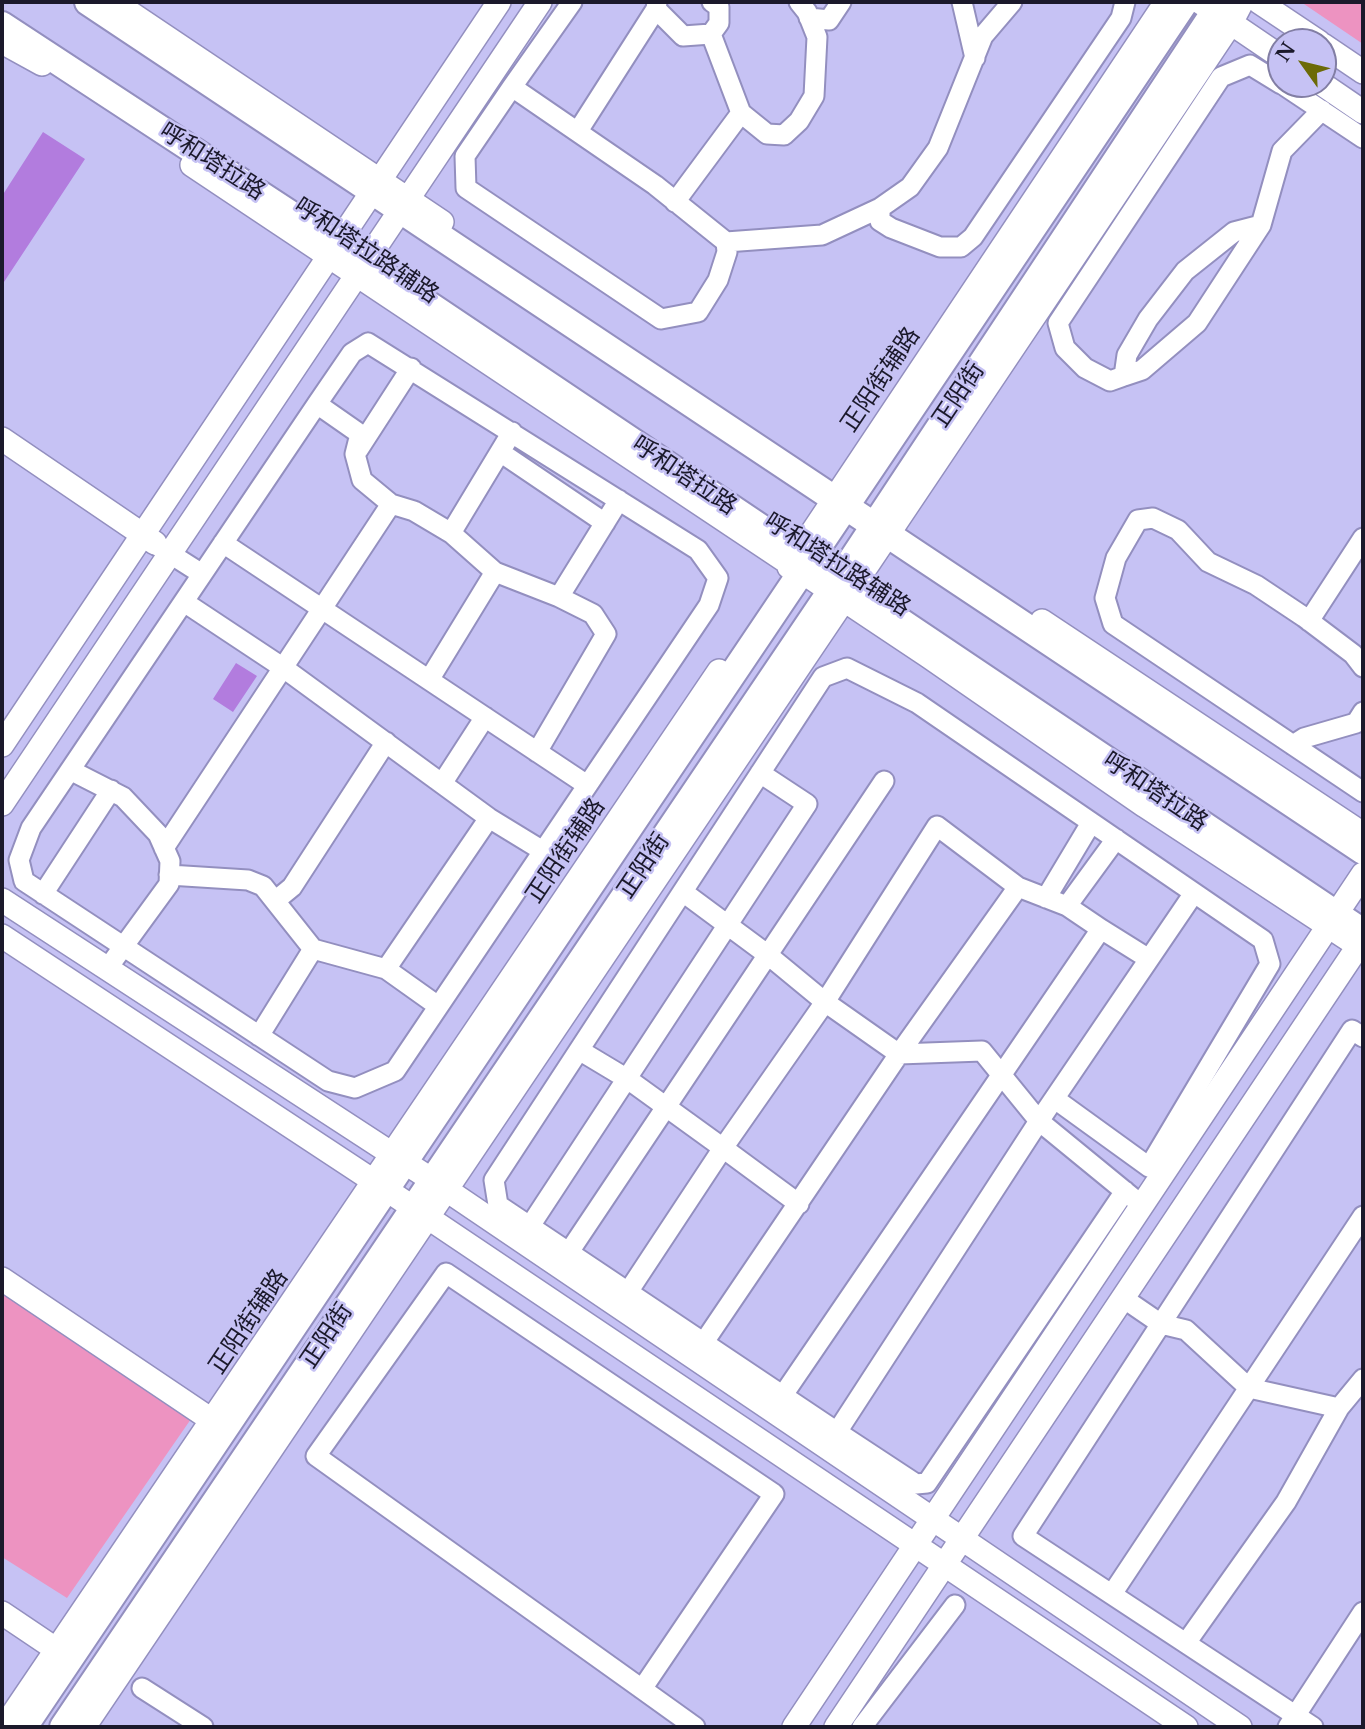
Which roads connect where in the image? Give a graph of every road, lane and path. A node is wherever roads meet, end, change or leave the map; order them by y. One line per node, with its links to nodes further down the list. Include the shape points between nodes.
1 (88, 2): 35 (main road)
2 (114, 2): 35 (street)
3 (499, 2): 35 (street)
4 (540, 2): 37 (street)
5 (572, 2): 27 (street)
6 (841, 2): 17 (street, via 830,20)
7 (962, 2): 24 (street)
8 (1012, 2): 24 (street, via 984,36)
9 (1125, 2): 38 (street, via 1121,18 967,242 961,247 940,247 891,228 880,221)
10 (1166, 2): 50 (street, 正阳街辅路)
11 (1185, 2): 50 (main road)
12 (1242, 2): 16 (street)
13 (1259, 2): 19 (street)
14 (717, 3): 20 (street, via 719,23)
15 (656, 5): 20 (street, via 683,36); 33 (street)
16 (1217, 9): 22 (street); 54 (main road, 正阳街)
17 (804, 10): 32 (street, via 817,37 814,96 799,121 784,135 767,134)
18 (2, 25): 41 (main road, 呼和塔拉路)
19 (1298, 28)
20 (711, 34): 32 (street)
21 (2, 42): 41 (street, 呼和塔拉路辅路)
22 (1267, 46)
23 (1337, 54): 25 (street)
24 (975, 58): 38 (street, via 938,148 910,187)
25 (1363, 72)
26 (1267, 75): 44 (street, via 1250,65 1221,77 1058,323 1065,348 1085,368 1110,381)
27 (512, 88): 33 (street); 40 (street, via 465,156 466,188 661,320 698,312 718,280)
28 (1337, 94): 31 (street)
29 (1303, 98): 30 (street)
30 (1322, 110): 34 (street); 39 (street, via 1282,151)
31 (1363, 112)
32 (741, 113): 36 (street)
33 (578, 131): 36 (street)
34 (1363, 138)
35 (375, 184): 37 (main road); 41 (street)
36 (675, 202): 40 (street)
37 (404, 204): 42 (street); 50 (main road)
38 (880, 208): 40 (street, via 822,235)
39 (1261, 225): 44 (street, via 1197,323 1142,370); 44 (street, via 1234,232 1185,271 1127,355)
40 (726, 242)
41 (332, 250): 42 (main road, 呼和塔拉路); 58 (street)
42 (361, 270): 58 (street); 59 (main road, 呼和塔拉路)
43 (411, 368): 45 (street, via 368,343 352,353); 46 (street); 49 (street)
44 (1124, 376)
45 (317, 404): 49 (street, via 360,434); 57 (street)
46 (512, 432): 48 (street); 51 (street)
47 (2, 439): 58 (street)
48 (500, 452): 53 (street); 55 (street)
49 (355, 454): 52 (street, via 362,480)
50 (843, 497): 54 (main road); 59 (main road)
51 (619, 500): 53 (street); 80 (street, via 698,550 718,578 709,605)
52 (391, 504): 55 (street, via 414,511); 65 (street)
53 (605, 523): 63 (street)
54 (883, 524): 62 (main road, 正阳街); 86 (street); 90 (main road)
55 (451, 533): 60 (street)
56 (1363, 538): 66 (street)
57 (223, 543): 61 (street); 65 (street)
58 (157, 544): 61 (street); 73 (street); 83 (street)
59 (800, 563): 62 (main road, 呼和塔拉路); 124 (main road)
60 (495, 572): 63 (street); 69 (street)
61 (202, 574): 64 (street)
62 (841, 590): 101 (main road, 呼和塔拉路); 126 (main road, 正阳街)
63 (559, 597): 75 (street, via 593,614 606,634)
64 (184, 601): 68 (street); 76 (street)
65 (321, 609): 68 (street); 69 (street)
66 (1309, 621): 67 (street); 74 (street, via 1256,585 1208,562 1178,530 1153,518 1138,520 1116,558 1105,598 1113,624)
67 (1363, 667)
68 (285, 669): 72 (street); 88 (street)
69 (429, 680): 71 (street)
70 (1363, 712): 74 (street, via 1356,723)
71 (485, 717): 75 (street); 79 (street)
72 (386, 742): 79 (street); 99 (street, via 292,887)
73 (2, 745)
74 (1293, 745): 82 (street)
75 (537, 752): 80 (street)
76 (70, 770): 81 (street); 96 (street, via 31,828 19,860 24,881)
77 (760, 774): 85 (street, via 823,677 847,668 917,703); 94 (street); 102 (street, via 807,804)
78 (884, 781): 108 (street)
79 (443, 782): 84 (street)
80 (587, 785): 89 (street)
81 (111, 790): 88 (street, via 158,834); 96 (street)
82 (1363, 792)
83 (2, 804)
84 (489, 818): 89 (street); 111 (street)
85 (1091, 822): 87 (street); 97 (street)
86 (1363, 834)
87 (1115, 839): 95 (street); 100 (street)
88 (164, 848): 92 (street, via 170,861)
89 (543, 851): 113 (street)
90 (1363, 852)
91 (1363, 874): 101 (street)
92 (169, 875): 99 (street, via 248,880 263,886); 106 (street, via 169,884)
93 (1018, 887): 97 (street); 112 (street, via 937,826); 117 (street)
94 (682, 892): 102 (street); 116 (street)
95 (1194, 892): 109 (street); 125 (street, via 1264,940 1270,964)
96 (43, 894): 106 (street)
97 (1046, 898): 100 (street)
98 (2, 900): 110 (street)
99 (275, 901): 107 (street)
100 (1067, 906): 103 (street)
101 (1334, 920): 105 (main road, 呼和塔拉路); 125 (street)
102 (727, 925): 108 (street); 119 (street)
103 (1101, 929): 109 (street); 118 (street)
104 (2, 936): 127 (street)
105 (1362, 942): 136 (street)
106 (123, 946): 110 (street); 114 (street)
107 (313, 949): 111 (street); 114 (street)
108 (768, 955): 112 (street); 121 (street)
109 (1149, 959): 120 (street)
110 (107, 969): 124 (street)
111 (386, 969): 113 (street)
112 (825, 1002): 117 (street); 123 (street)
113 (438, 1006): 114 (street, via 394,1071 355,1088 328,1081)
114 (259, 1036)
115 (1363, 1037): 137 (street, via 1352,1030)
116 (579, 1050): 119 (street); 132 (street, via 494,1180 498,1205)
117 (899, 1054): 118 (street, via 982,1051); 129 (street)
118 (1001, 1075): 122 (street); 141 (street)
119 (629, 1080): 121 (street); 132 (street)
120 (1055, 1099): 122 (street); 125 (street)
121 (665, 1108): 123 (street); 133 (street)
122 (1039, 1121): 128 (street); 144 (street)
123 (723, 1148): 129 (street); 135 (street)
124 (398, 1160): 126 (street); 127 (main road)
125 (1155, 1172): 128 (street)
126 (439, 1185): 130 (main road, 正阳街); 145 (street)
127 (380, 1186): 130 (street); 143 (main road)
128 (1134, 1198): 144 (street, via 927,1483 916,1484); 145 (street)
129 (799, 1204): 138 (street)
130 (421, 1213): 147 (street); 161 (main road, 正阳街); 162 (street)
131 (1363, 1216): 140 (street)
132 (530, 1226): 133 (street)
133 (569, 1252): 135 (street)
134 (2, 1279): 143 (street)
135 (628, 1292): 138 (street)
136 (1123, 1298): 137 (street); 146 (street)
137 (1161, 1324): 140 (street, via 1186,1330); 149 (street, via 1023,1536)
138 (704, 1342): 141 (street)
139 (1363, 1379): 142 (street)
140 (1249, 1388): 142 (street); 149 (street)
141 (783, 1395): 144 (street)
142 (1339, 1408): 153 (street, via 1286,1502)
143 (219, 1425): 154 (street); 160 (main road)
144 (837, 1432)
145 (932, 1521): 146 (street); 147 (street)
146 (961, 1541): 148 (street); 168 (street)
147 (916, 1544): 148 (street); 165 (street)
148 (945, 1565): 166 (street); 167 (street)
149 (1112, 1594): 153 (street)
150 (955, 1605): 158 (street)
151 (1363, 1612): 157 (street)
152 (2, 1613): 154 (street)
153 (1186, 1643): 157 (street)
154 (57, 1650): 159 (street)
155 (142, 1688): 163 (street)
156 (642, 1689): 156 (street, via 316,1456 446,1273 775,1494); 164 (street)
157 (1292, 1721): 169 (street)
158 (872, 1724)
159 (4, 1727)
160 (24, 1727)
161 (63, 1727)
162 (84, 1727)
163 (203, 1727)
164 (695, 1727)
165 (794, 1727)
166 (836, 1727)
167 (1186, 1727)
168 (1240, 1727)
169 (1313, 1727)

